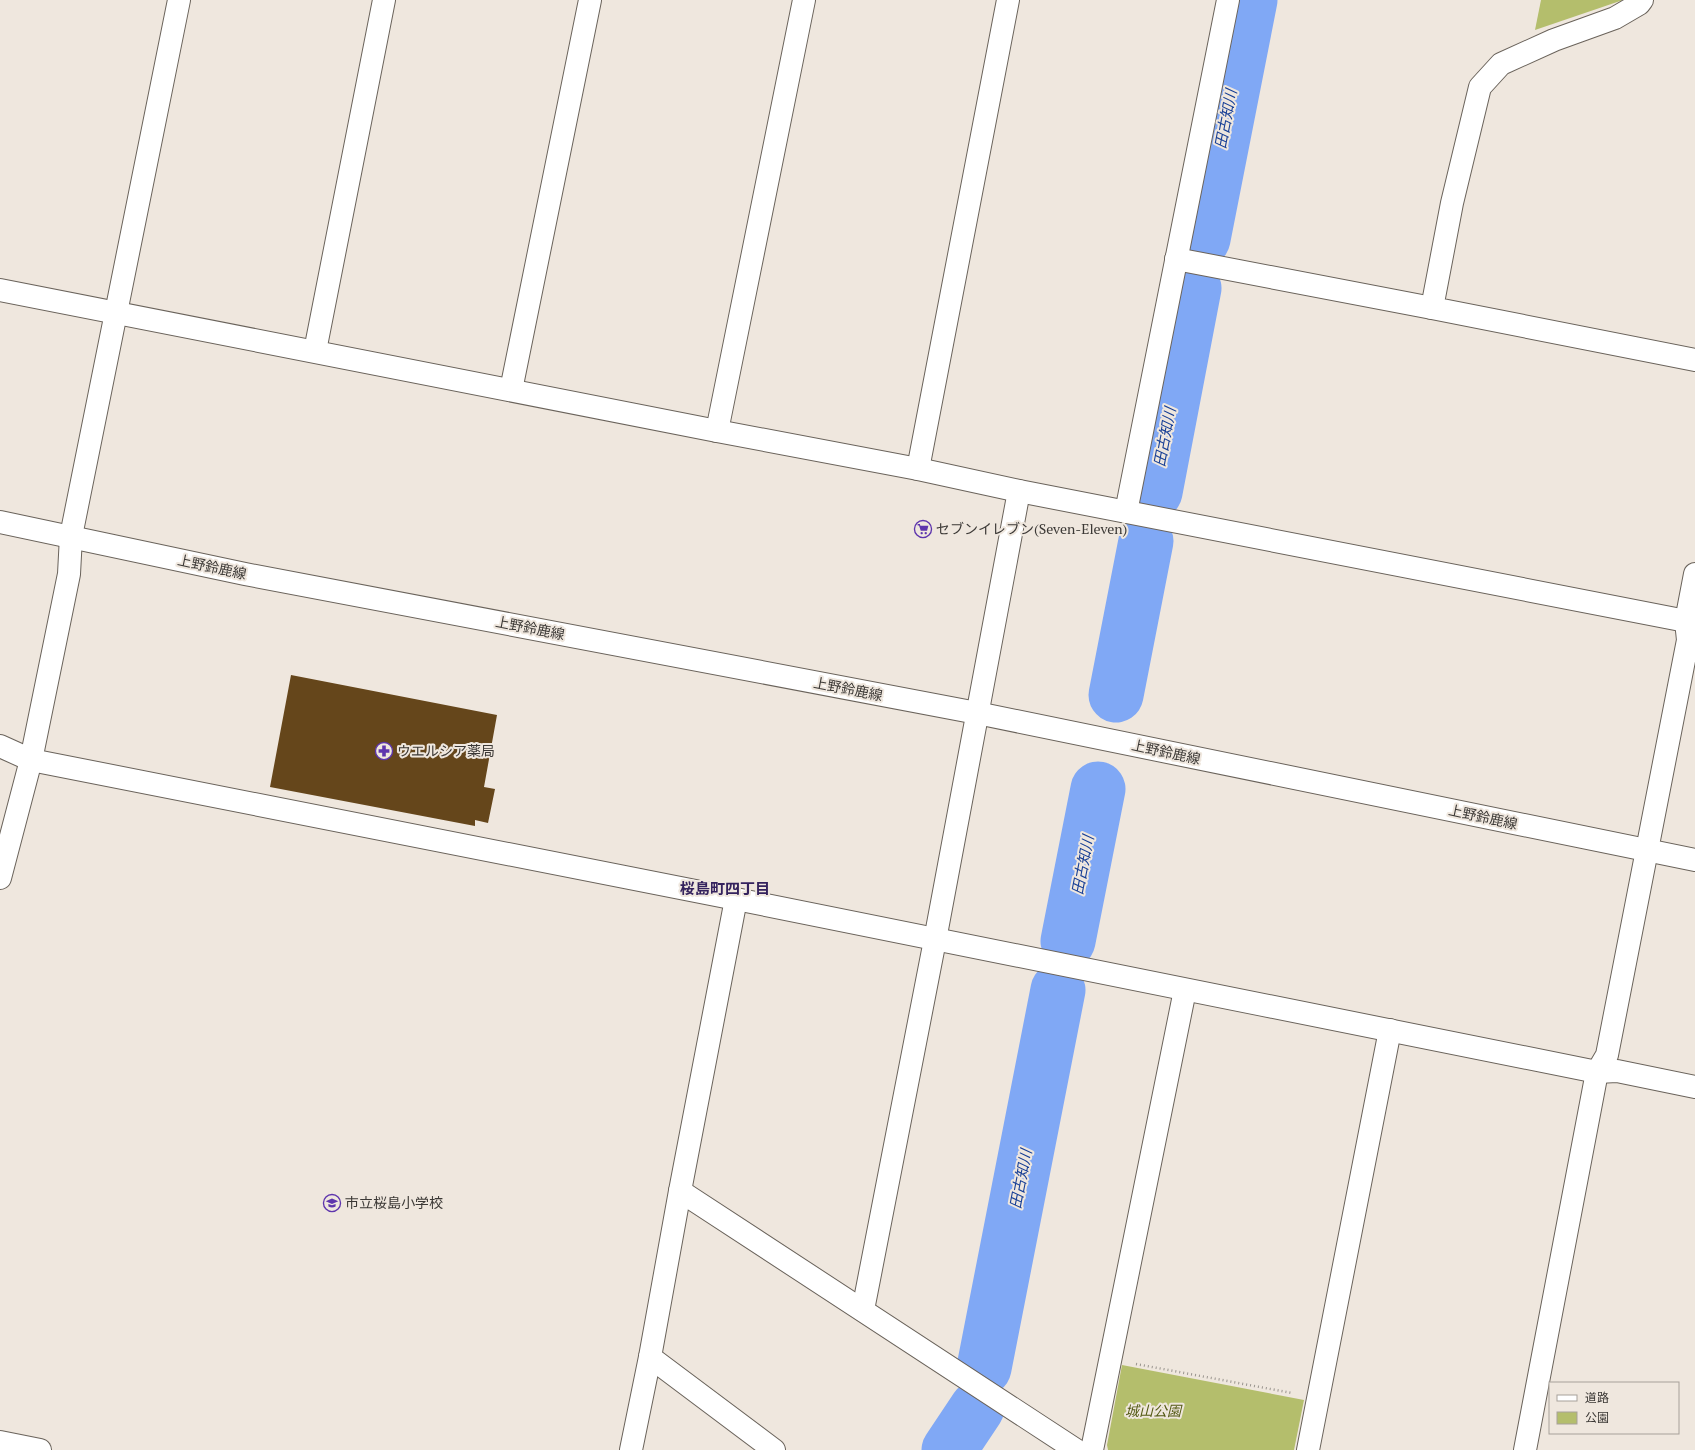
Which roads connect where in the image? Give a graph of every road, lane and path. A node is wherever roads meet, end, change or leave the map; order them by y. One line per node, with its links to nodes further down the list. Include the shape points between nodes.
1 (178, 0): 11 (street)
2 (384, 0): 12 (street)
3 (590, 0): 14 (street)
4 (804, 0): 15 (street)
5 (1008, 0): 16 (street)
6 (1228, 0): 8 (street)
7 (1642, 0): 10 (street, via 1615,18 1554,40 1502,64 1480,87 1452,203)
8 (1176, 259): 10 (street); 18 (street)
9 (0, 290): 11 (street)
10 (1432, 308): 13 (street)
11 (116, 313): 12 (street); 20 (street)
12 (315, 351): 14 (street)
13 (1695, 360)
14 (511, 390): 15 (street)
15 (717, 431): 16 (street)
16 (918, 469): 17 (street)
17 (1019, 491): 18 (street); 23 (street)
18 (1126, 512): 22 (street)
19 (0, 522): 20 (street, 上野鈴鹿線)
20 (71, 536): 23 (street, 上野鈴鹿線, via 245,574); 25 (street, via 69,574)
21 (1695, 574): 22 (street)
22 (1686, 621): 26 (street, via 1688,640)
23 (976, 713): 26 (street, 上野鈴鹿線); 30 (street)
24 (0, 746): 25 (street)
25 (31, 760): 28 (street); 29 (street)
26 (1647, 851): 27 (street, 上野鈴鹿線); 33 (street, via 1607,1055)
27 (1695, 860)
28 (0, 878)
29 (736, 899): 30 (street); 35 (street)
30 (935, 940): 31 (street); 36 (street)
31 (1185, 990): 32 (street); 38 (street)
32 (1390, 1030): 33 (street); 39 (street)
33 (1597, 1072): 34 (street, via 1617,1071); 47 (street)
34 (1695, 1087)
35 (680, 1191): 36 (street); 37 (street)
36 (863, 1310): 44 (street)
37 (650, 1357): 42 (street); 43 (street)
38 (1110, 1359): 39 (path); 45 (street)
39 (1318, 1398): 46 (street)
40 (0, 1442): 41 (street)
41 (40, 1450)
42 (631, 1450)
43 (774, 1450)
44 (1076, 1450)
45 (1092, 1450)
46 (1308, 1450)
47 (1525, 1450)

